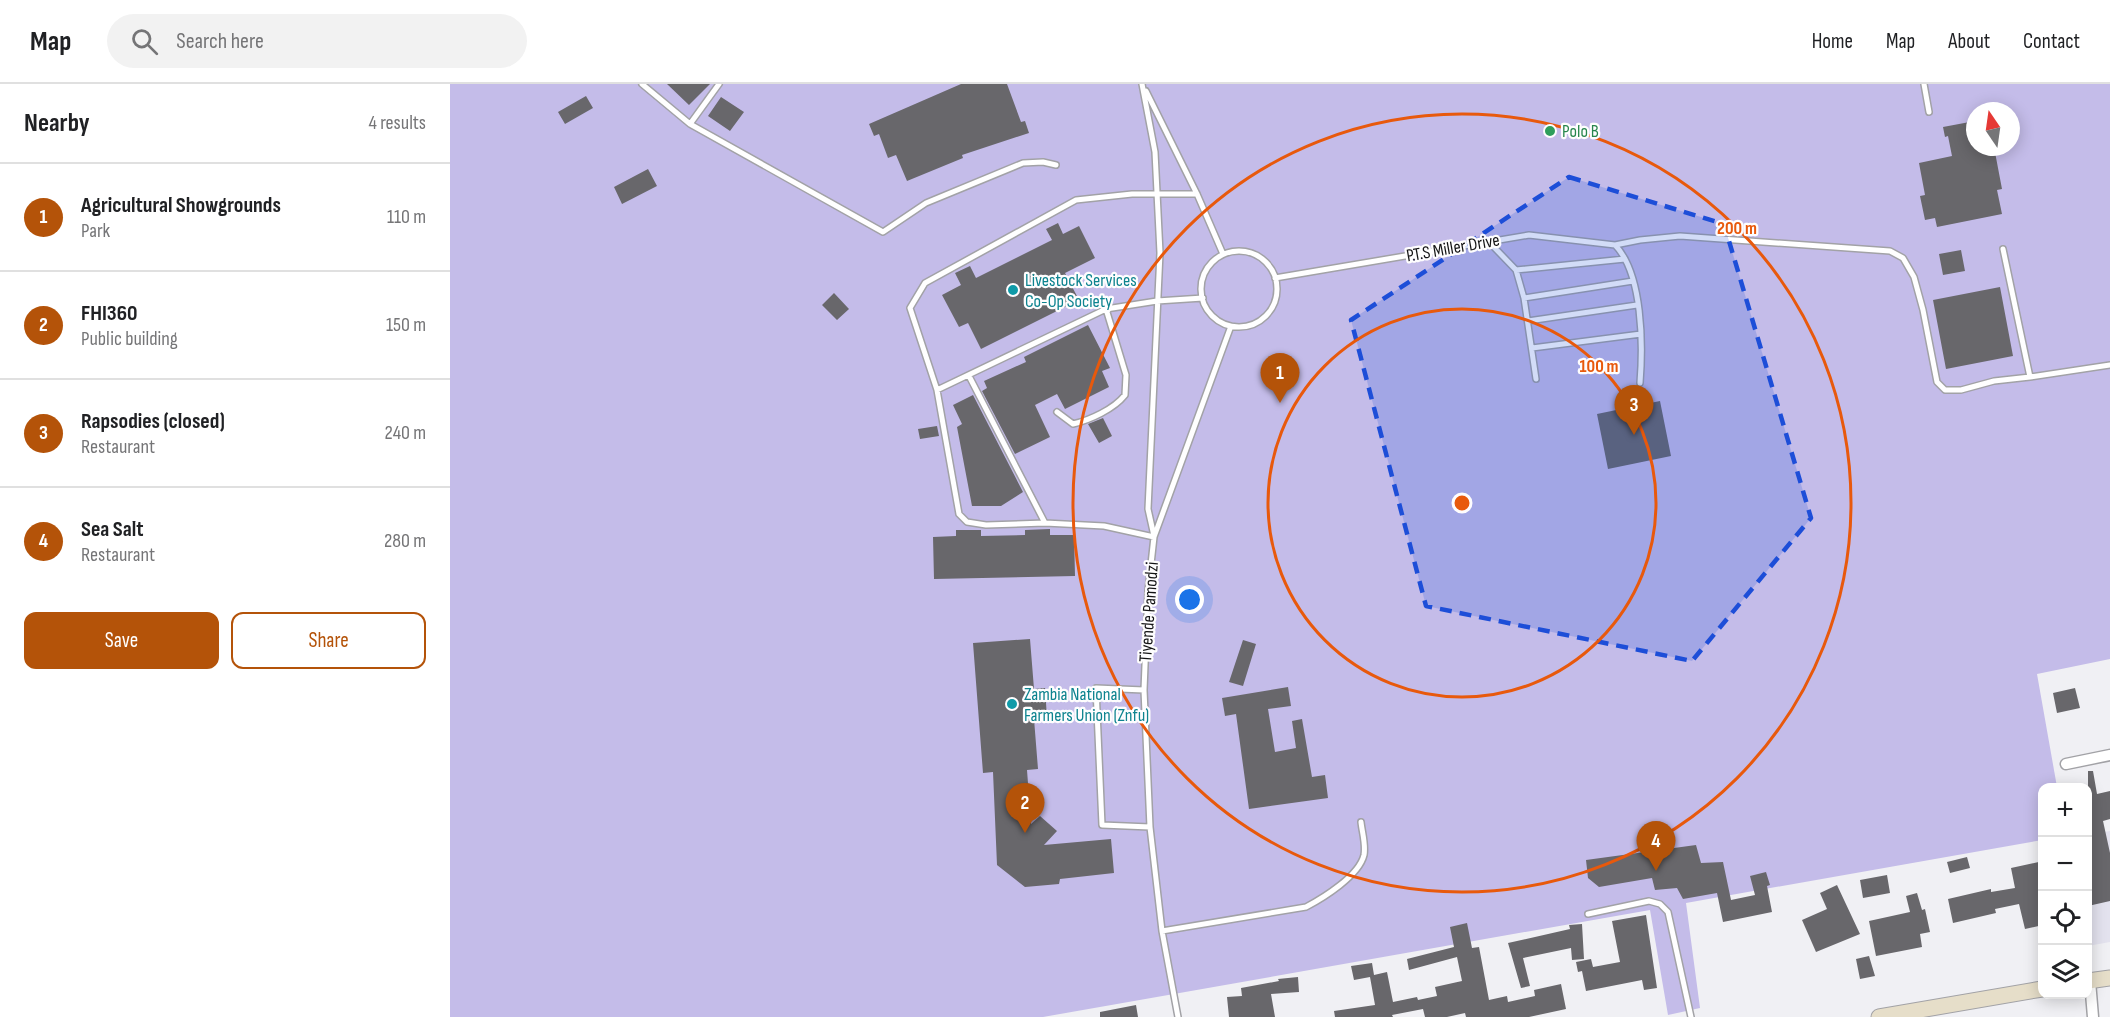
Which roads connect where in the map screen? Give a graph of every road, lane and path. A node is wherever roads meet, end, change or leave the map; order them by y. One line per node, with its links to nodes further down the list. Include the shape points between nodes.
1 (642, 84): 6 (lane)
2 (719, 84): 6 (lane)
3 (1142, 84): 8 (lane); 9 (lane)
4 (1924, 84): 5 (lane)
5 (1929, 112)
6 (690, 124): 7 (lane, via 882,232 926,203 1023,163)
7 (1056, 165)
8 (1158, 193): 9 (lane); 20 (lane); 32 (lane, via 1076,200 925,283 910,308)
9 (1197, 194): 13 (lane)
10 (1489, 242): 11 (lane, P.T.S Miller Drive, via 1529,235); 15 (lane); 16 (lane, P.T.S Miller Drive)
11 (1615, 245): 14 (lane); 29 (lane, P.T.S Miller Drive, via 1680,236 1890,251 1903,258 1914,277 1937,382 1946,390 1961,390)
12 (2003, 249): 29 (lane)
13 (1223, 254): 16 (lane, via 1238,250 1254,254); 18 (lane, via 1205,273)
14 (1625, 259): 15 (lane); 17 (lane)
15 (1516, 270): 19 (lane)
16 (1275, 278): 24 (lane, via 1275,302 1266,315 1254,324)
17 (1633, 281): 19 (lane); 21 (lane)
18 (1203, 298): 20 (lane); 24 (lane, via 1210,313)
19 (1524, 298): 23 (lane)
20 (1157, 301): 22 (lane); 35 (lane, via 1148,510)
21 (1637, 305): 23 (lane); 25 (lane)
22 (1107, 309): 28 (lane); 33 (lane, via 1126,375 1125,396 1083,422 1073,424)
23 (1528, 321): 26 (lane)
24 (1230, 326): 35 (lane, Tiyende Pamodzi)
25 (1641, 334): 26 (lane); 31 (lane)
26 (1532, 348): 30 (lane)
27 (2110, 365): 29 (lane, P.T.S Miller Drive)
28 (969, 376): 32 (lane); 34 (lane)
29 (2030, 377)
30 (1536, 379)
31 (1640, 383)
32 (937, 390): 34 (lane, via 958,514 967,522 986,525)
33 (1057, 412)
34 (1045, 523): 35 (lane, via 1104,526)
35 (1154, 537): 36 (lane, Tiyende Pamodzi)
36 (1144, 690): 40 (lane, Tiyende Pamodzi); 40 (lane, via 1096,688 1102,825)
37 (2110, 755): 38 (street)
38 (2066, 764)
39 (1361, 822): 42 (lane, via 1363,857 1359,865 1343,882 1306,907)
40 (1150, 827): 42 (lane, Tiyende Pamodzi)
41 (1588, 914): 48 (lane, via 1649,901 1668,912)
42 (1162, 932): 47 (lane, Tiyende Pamodzi)
43 (2110, 978): 44 (main road)
44 (2092, 981)
45 (2038, 990): 49 (main road)
46 (2091, 999): 50 (street)
47 (1178, 1017)
48 (1691, 1017)
49 (1879, 1017)
50 (2093, 1017)

